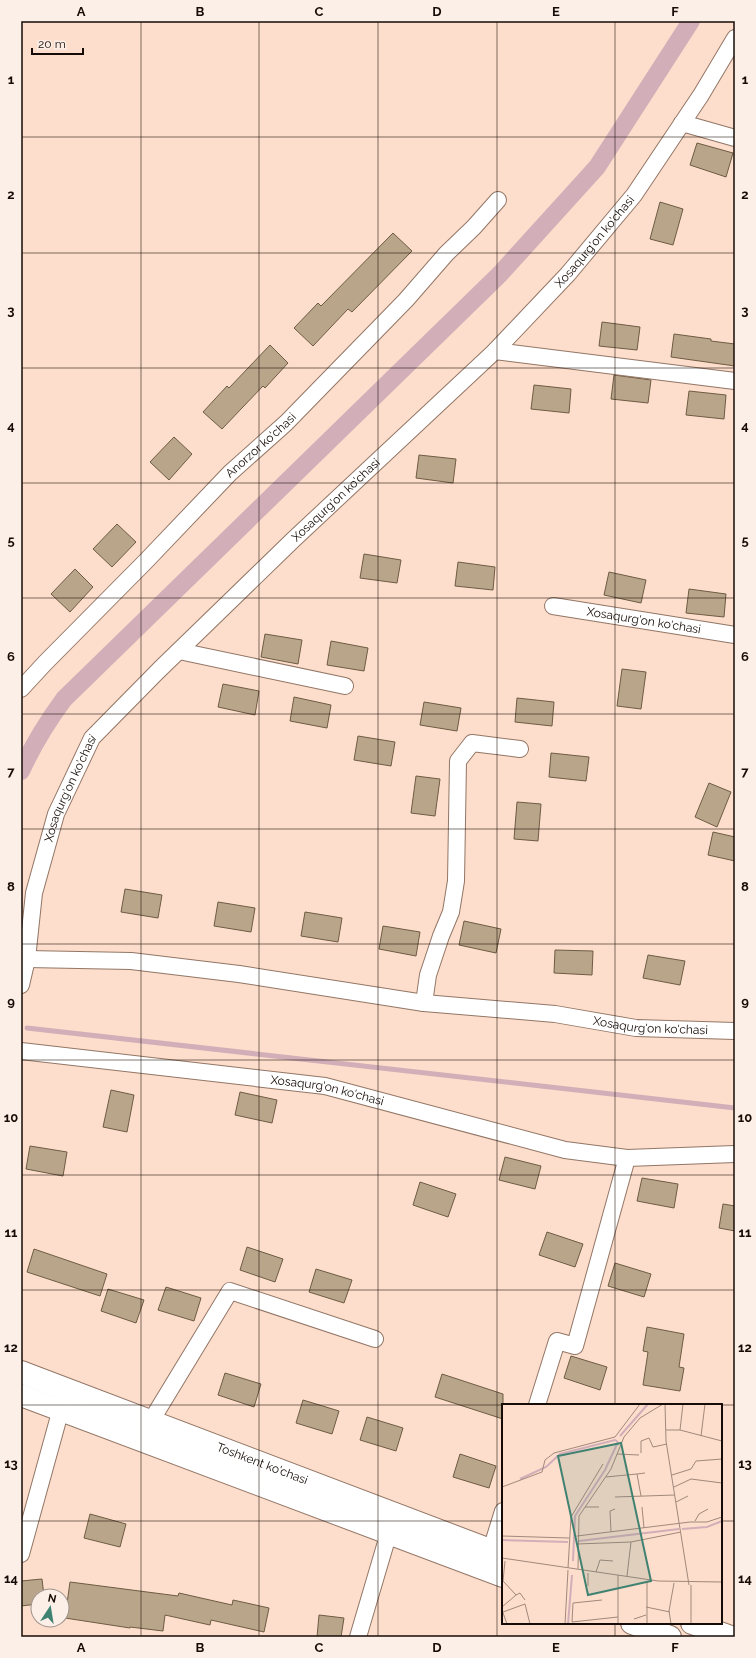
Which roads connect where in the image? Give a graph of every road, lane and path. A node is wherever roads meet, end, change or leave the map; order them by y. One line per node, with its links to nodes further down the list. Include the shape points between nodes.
1 (735, 38): 2 (street, Xosaqurg'on ko'chasi)
2 (682, 123): 3 (street); 5 (street, Xosaqurg'on ko'chasi, via 634,195 568,274)
3 (735, 138)
4 (498, 200): 11 (street, Anorzor ko'chasi, via 406,300 292,417 230,473)
5 (495, 351): 6 (street); 9 (street, Xosaqurg'on ko'chasi)
6 (735, 381)
7 (553, 606): 8 (street, Xosaqurg'on ko'chasi)
8 (735, 635)
9 (179, 651): 10 (street); 13 (street, Xosaqurg'on ko'chasi, via 92,738 54,821 34,893)
10 (345, 686)
11 (21, 689)
12 (520, 749): 15 (street, via 472,743 458,761 456,881 451,912 428,975)
13 (27, 960): 14 (street, Xosaqurg'on ko'chasi); 15 (street, Xosaqurg'on ko'chasi, via 131,960)
14 (21, 985)
15 (424, 1003): 16 (street, Xosaqurg'on ko'chasi, via 555,1014 636,1028)
16 (735, 1031)
17 (21, 1051): 19 (street, Xosaqurg'on ko'chasi, via 325,1086 565,1150)
18 (735, 1154): 19 (street, Xosaqurg'on ko'chasi)
19 (627, 1158): 23 (street, via 575,1346 557,1341)
20 (375, 1340): 25 (street, via 230,1291)
21 (21, 1372): 25 (highway, Toshkent ko'chasi)
22 (21, 1395): 24 (highway, Toshkent ko'chasi)
23 (537, 1404)
24 (61, 1409): 28 (highway, Toshkent ko'chasi); 30 (street)
25 (151, 1421): 26 (highway, Toshkent ko'chasi)
26 (396, 1514): 28 (street); 29 (highway, Toshkent ko'chasi)
27 (502, 1518): 29 (street)
28 (389, 1534): 31 (highway, Toshkent ko'chasi); 34 (street)
29 (497, 1553)
30 (21, 1554)
31 (502, 1576)
32 (635, 1624): 35 (highway)
33 (695, 1624): 36 (highway)
34 (358, 1637)
35 (670, 1637)
36 (731, 1637)

